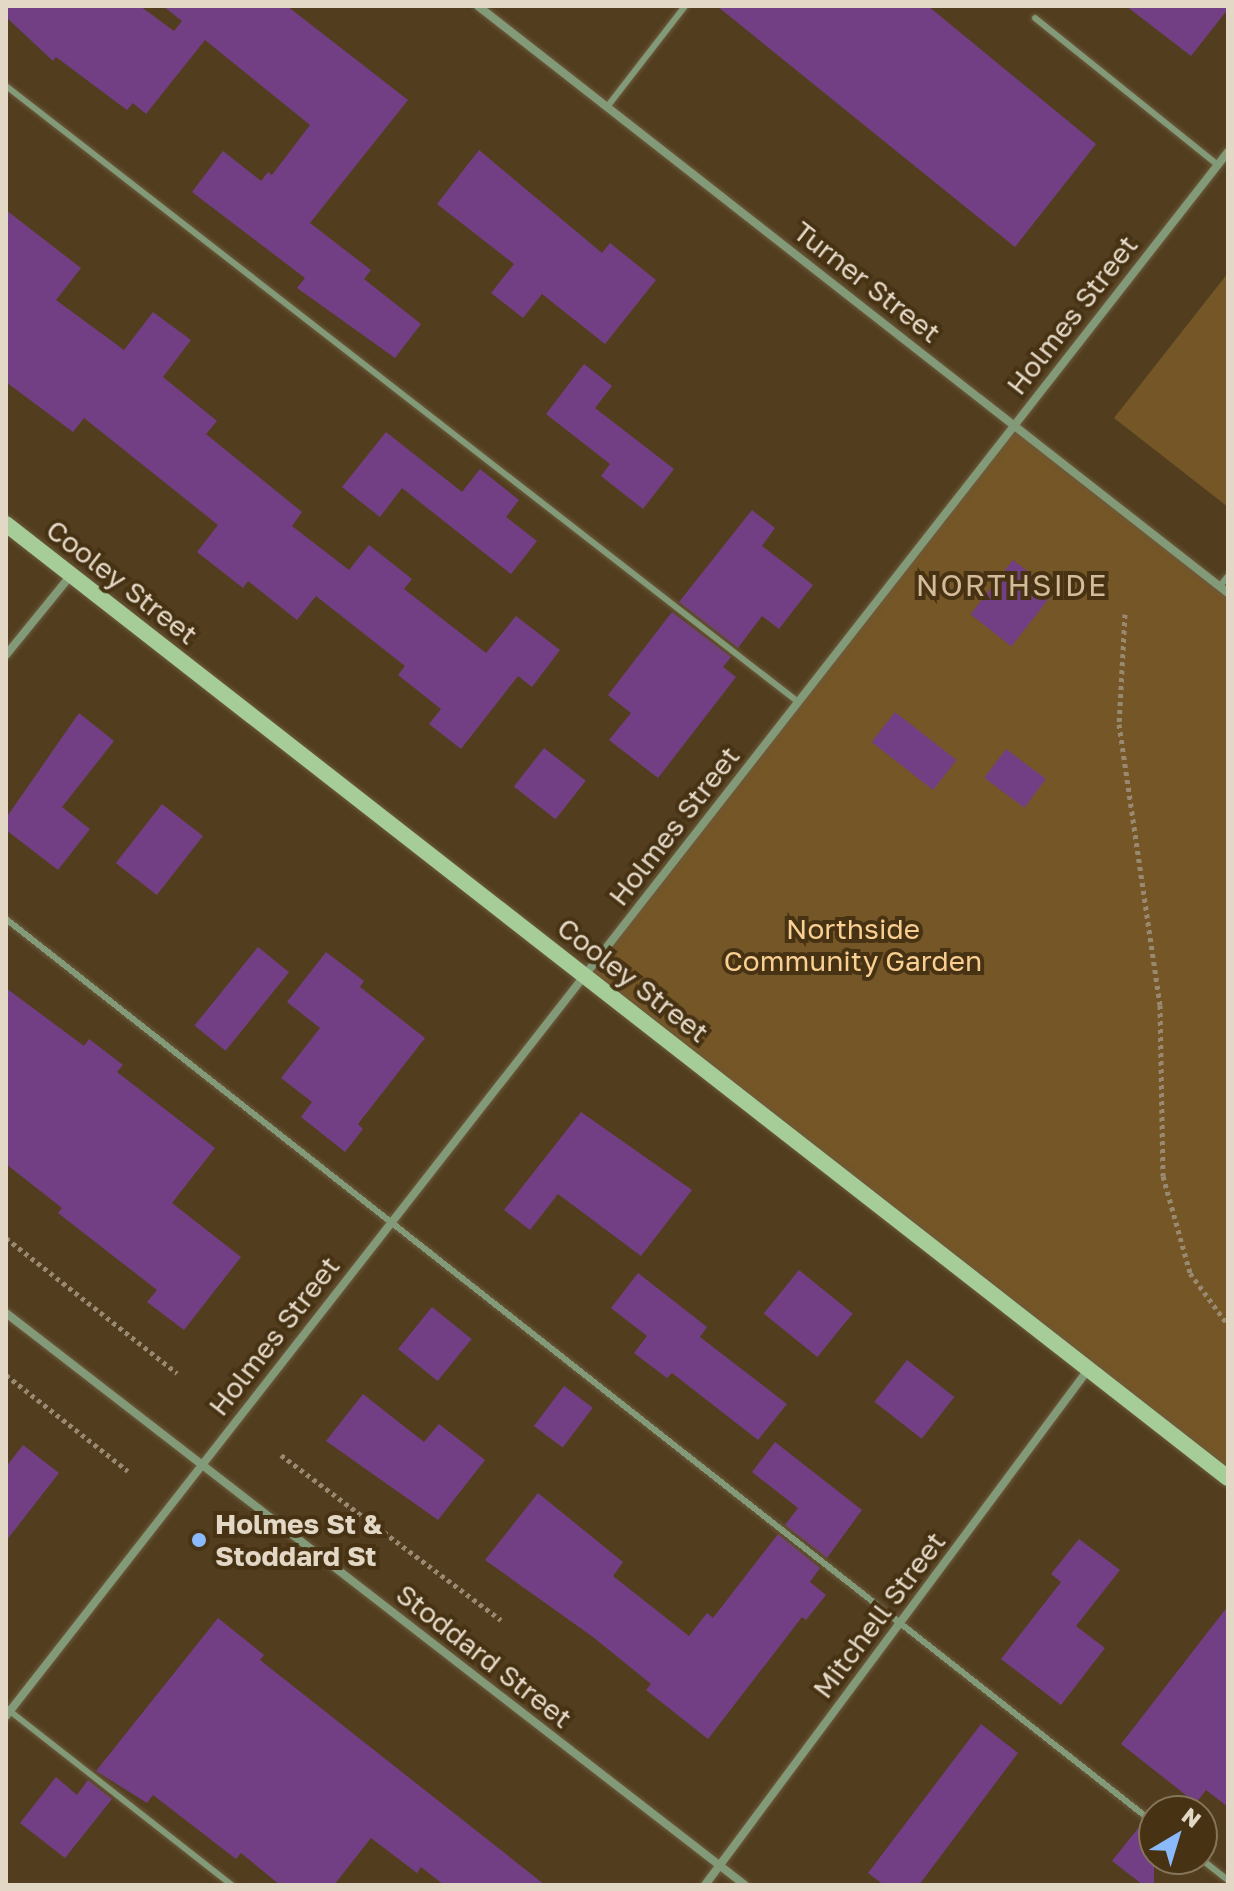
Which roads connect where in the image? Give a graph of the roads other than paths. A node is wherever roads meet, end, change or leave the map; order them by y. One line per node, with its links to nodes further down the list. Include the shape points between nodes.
1 (478, 6): 5 (street, Turner Street)
2 (685, 6): 5 (lane)
3 (1035, 18): 7 (lane)
4 (6, 86): 15 (lane)
5 (607, 107): 8 (street, Turner Street)
6 (1228, 152): 7 (street, Holmes Street)
7 (1218, 165): 8 (street, Holmes Street)
8 (1014, 425): 12 (street, Turner Street); 15 (street, Holmes Street)
9 (6, 524): 10 (street, Cooley Street)
10 (71, 575): 14 (street); 17 (street, Cooley Street)
11 (1228, 576): 12 (lane)
12 (1220, 586): 13 (street, Turner Street)
13 (1228, 593)
14 (6, 655)
15 (798, 702): 17 (street, Holmes Street)
16 (6, 919): 18 (lane)
17 (585, 976): 18 (street, Holmes Street); 20 (street, Cooley Street)
18 (392, 1221): 21 (street, Holmes Street); 23 (lane)
19 (6, 1313): 21 (street, Stoddard Street)
20 (1087, 1371): 22 (street, Cooley Street); 23 (street, Mitchell Street)
21 (200, 1465): 24 (street, Holmes Street); 26 (street, Stoddard Street)
22 (1228, 1478)
23 (899, 1625): 25 (lane); 26 (street, Mitchell Street)
24 (7, 1712): 27 (lane)
25 (1138, 1811)
26 (721, 1866): 28 (street, Mitchell Street); 29 (street, Stoddard Street)
27 (232, 1885)
28 (705, 1885)
29 (745, 1885)

